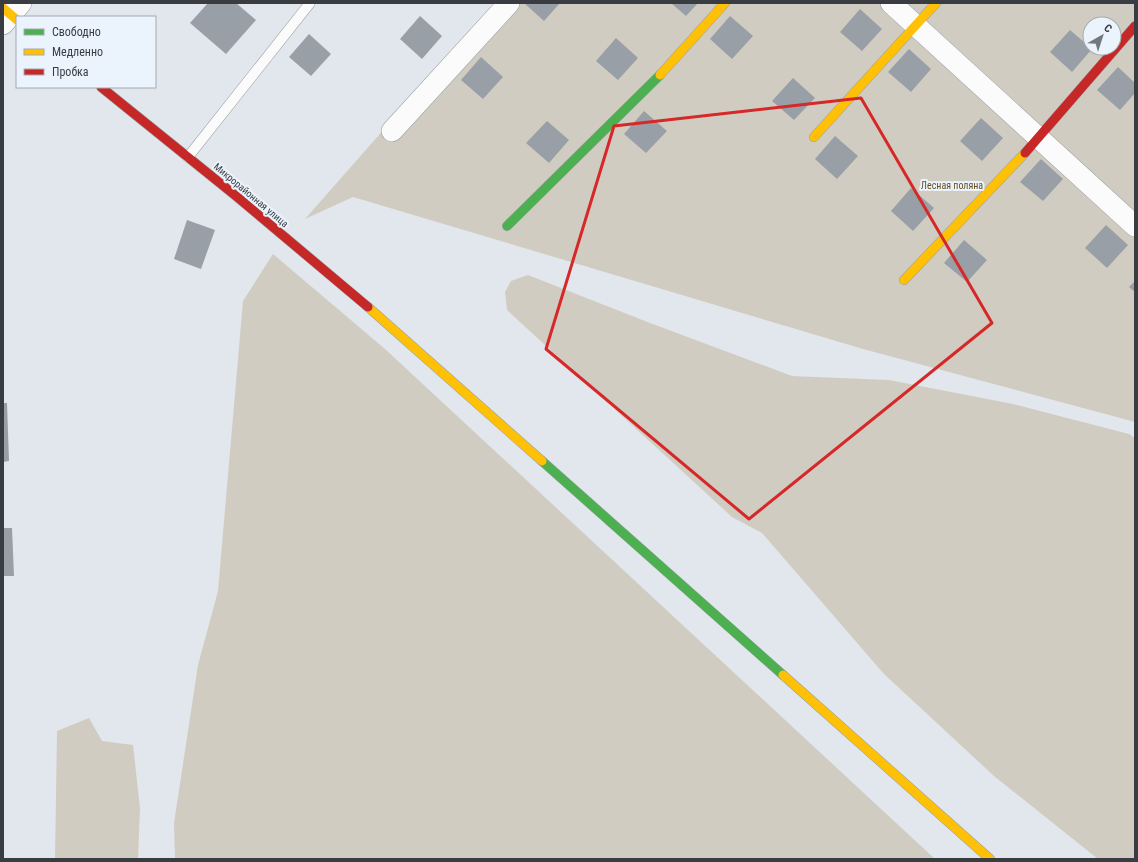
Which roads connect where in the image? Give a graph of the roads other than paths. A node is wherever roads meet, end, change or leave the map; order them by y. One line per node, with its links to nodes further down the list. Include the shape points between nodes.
1 (310, 3): 12 (lane)
2 (509, 3): 9 (street)
3 (725, 3): 13 (street, via 660,75)
4 (892, 3): 6 (street)
5 (936, 3): 6 (street)
6 (916, 26): 10 (street); 11 (street)
7 (1135, 26): 11 (street)
8 (102, 88): 12 (street, Микрорайонная улица)
9 (392, 130)
10 (814, 137)
11 (1038, 139): 14 (street); 15 (street)
12 (188, 157): 16 (street, Микрорайонная улица, via 386,322)
13 (507, 226)
14 (1135, 226)
15 (904, 280)
16 (990, 859)

